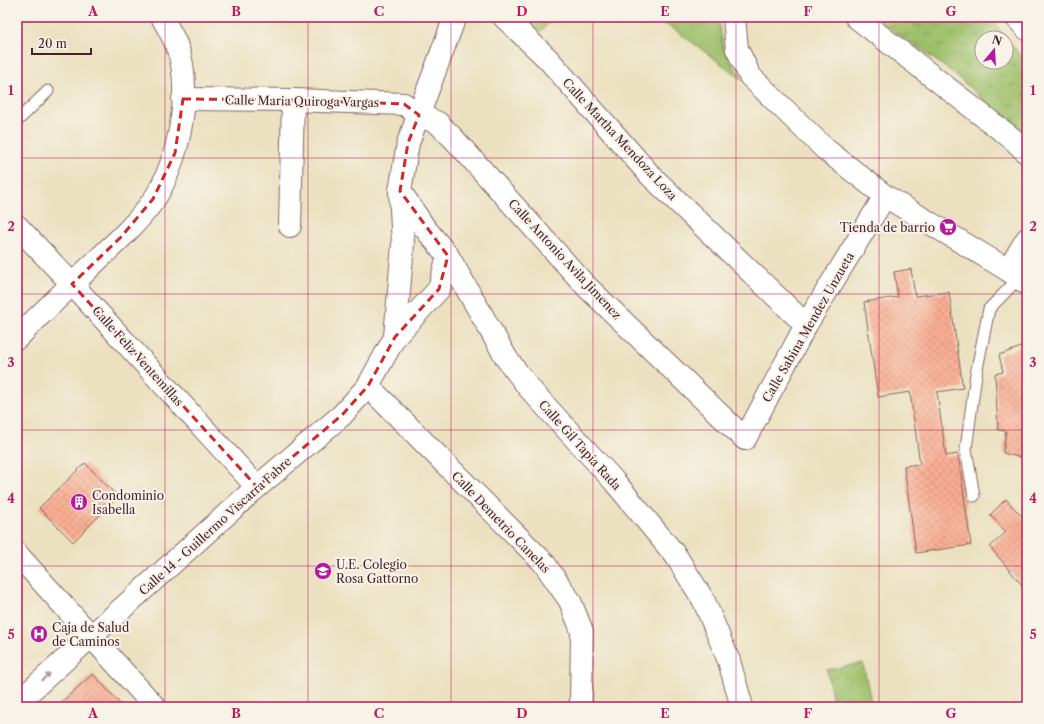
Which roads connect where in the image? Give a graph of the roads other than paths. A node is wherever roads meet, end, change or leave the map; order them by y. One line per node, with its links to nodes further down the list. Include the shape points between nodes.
1 (162, 17): 9 (street, via 177,45)
2 (455, 17): 11 (street, Calle 14 - Guillermo Viscarra Fabre)
3 (504, 17): 22 (street, Calle Martha Mendoza Loza, via 548,59 650,175)
4 (734, 17): 15 (street, via 737,49 750,76 825,149)
5 (856, 17): 13 (street, via 1014,140)
6 (1016, 17): 7 (street)
7 (1027, 29)
8 (48, 91): 12 (lane)
9 (183, 99): 10 (street, Calle Maria Quiroga Vargas); 21 (street, via 182,123 175,153 153,199 121,237)
10 (293, 100): 11 (street, Calle Maria Quiroga Vargas, via 404,104); 17 (street)
11 (419, 114): 14 (street, Calle 14 - Guillermo Viscarra Fabre, via 408,143); 26 (street, Calle Antonio Avila Jimenez, via 438,123 586,286)
12 (17, 121)
13 (1027, 153)
14 (400, 191): 19 (street, Calle Gil Tapia Rada, via 424,227); 23 (street, Calle 14 - Guillermo Viscarra Fabre, via 403,244)
15 (885, 196): 20 (street); 22 (street, Calle Sabina Mendez Unzueta)
16 (17, 226): 21 (street, Calle Feliz Ventemillas)
17 (290, 226)
18 (1027, 239): 20 (street)
19 (448, 256): 23 (street, Calle 14 - Guillermo Viscarra Fabre, via 439,289); 34 (street, Calle Gil Tapia Rada, via 507,359 529,388 614,481 676,556 704,601 729,661)
20 (1018, 277): 28 (lane, via 989,309 976,374 966,450)
21 (72, 284): 24 (street); 27 (street, Calle Feliz Ventemillas)
22 (806, 326): 26 (street, Calle Sabina Mendez Unzueta)
23 (396, 337): 25 (street, Calle 14 - Guillermo Viscarra Fabre)
24 (17, 338)
25 (368, 386): 27 (street, Calle 14 - Guillermo Viscarra Fabre, via 342,415); 33 (street, Calle Demetrio Canelas, via 544,563 570,601 582,630)
26 (745, 439)
27 (257, 487): 30 (street, Calle 14 - Guillermo Viscarra Fabre)
28 (974, 496)
29 (17, 554): 30 (street)
30 (92, 637): 31 (street, Calle 14 - Guillermo Viscarra Fabre, one-way to 30); 32 (street)
31 (17, 703)
32 (155, 707)
33 (581, 707)
34 (742, 707)

